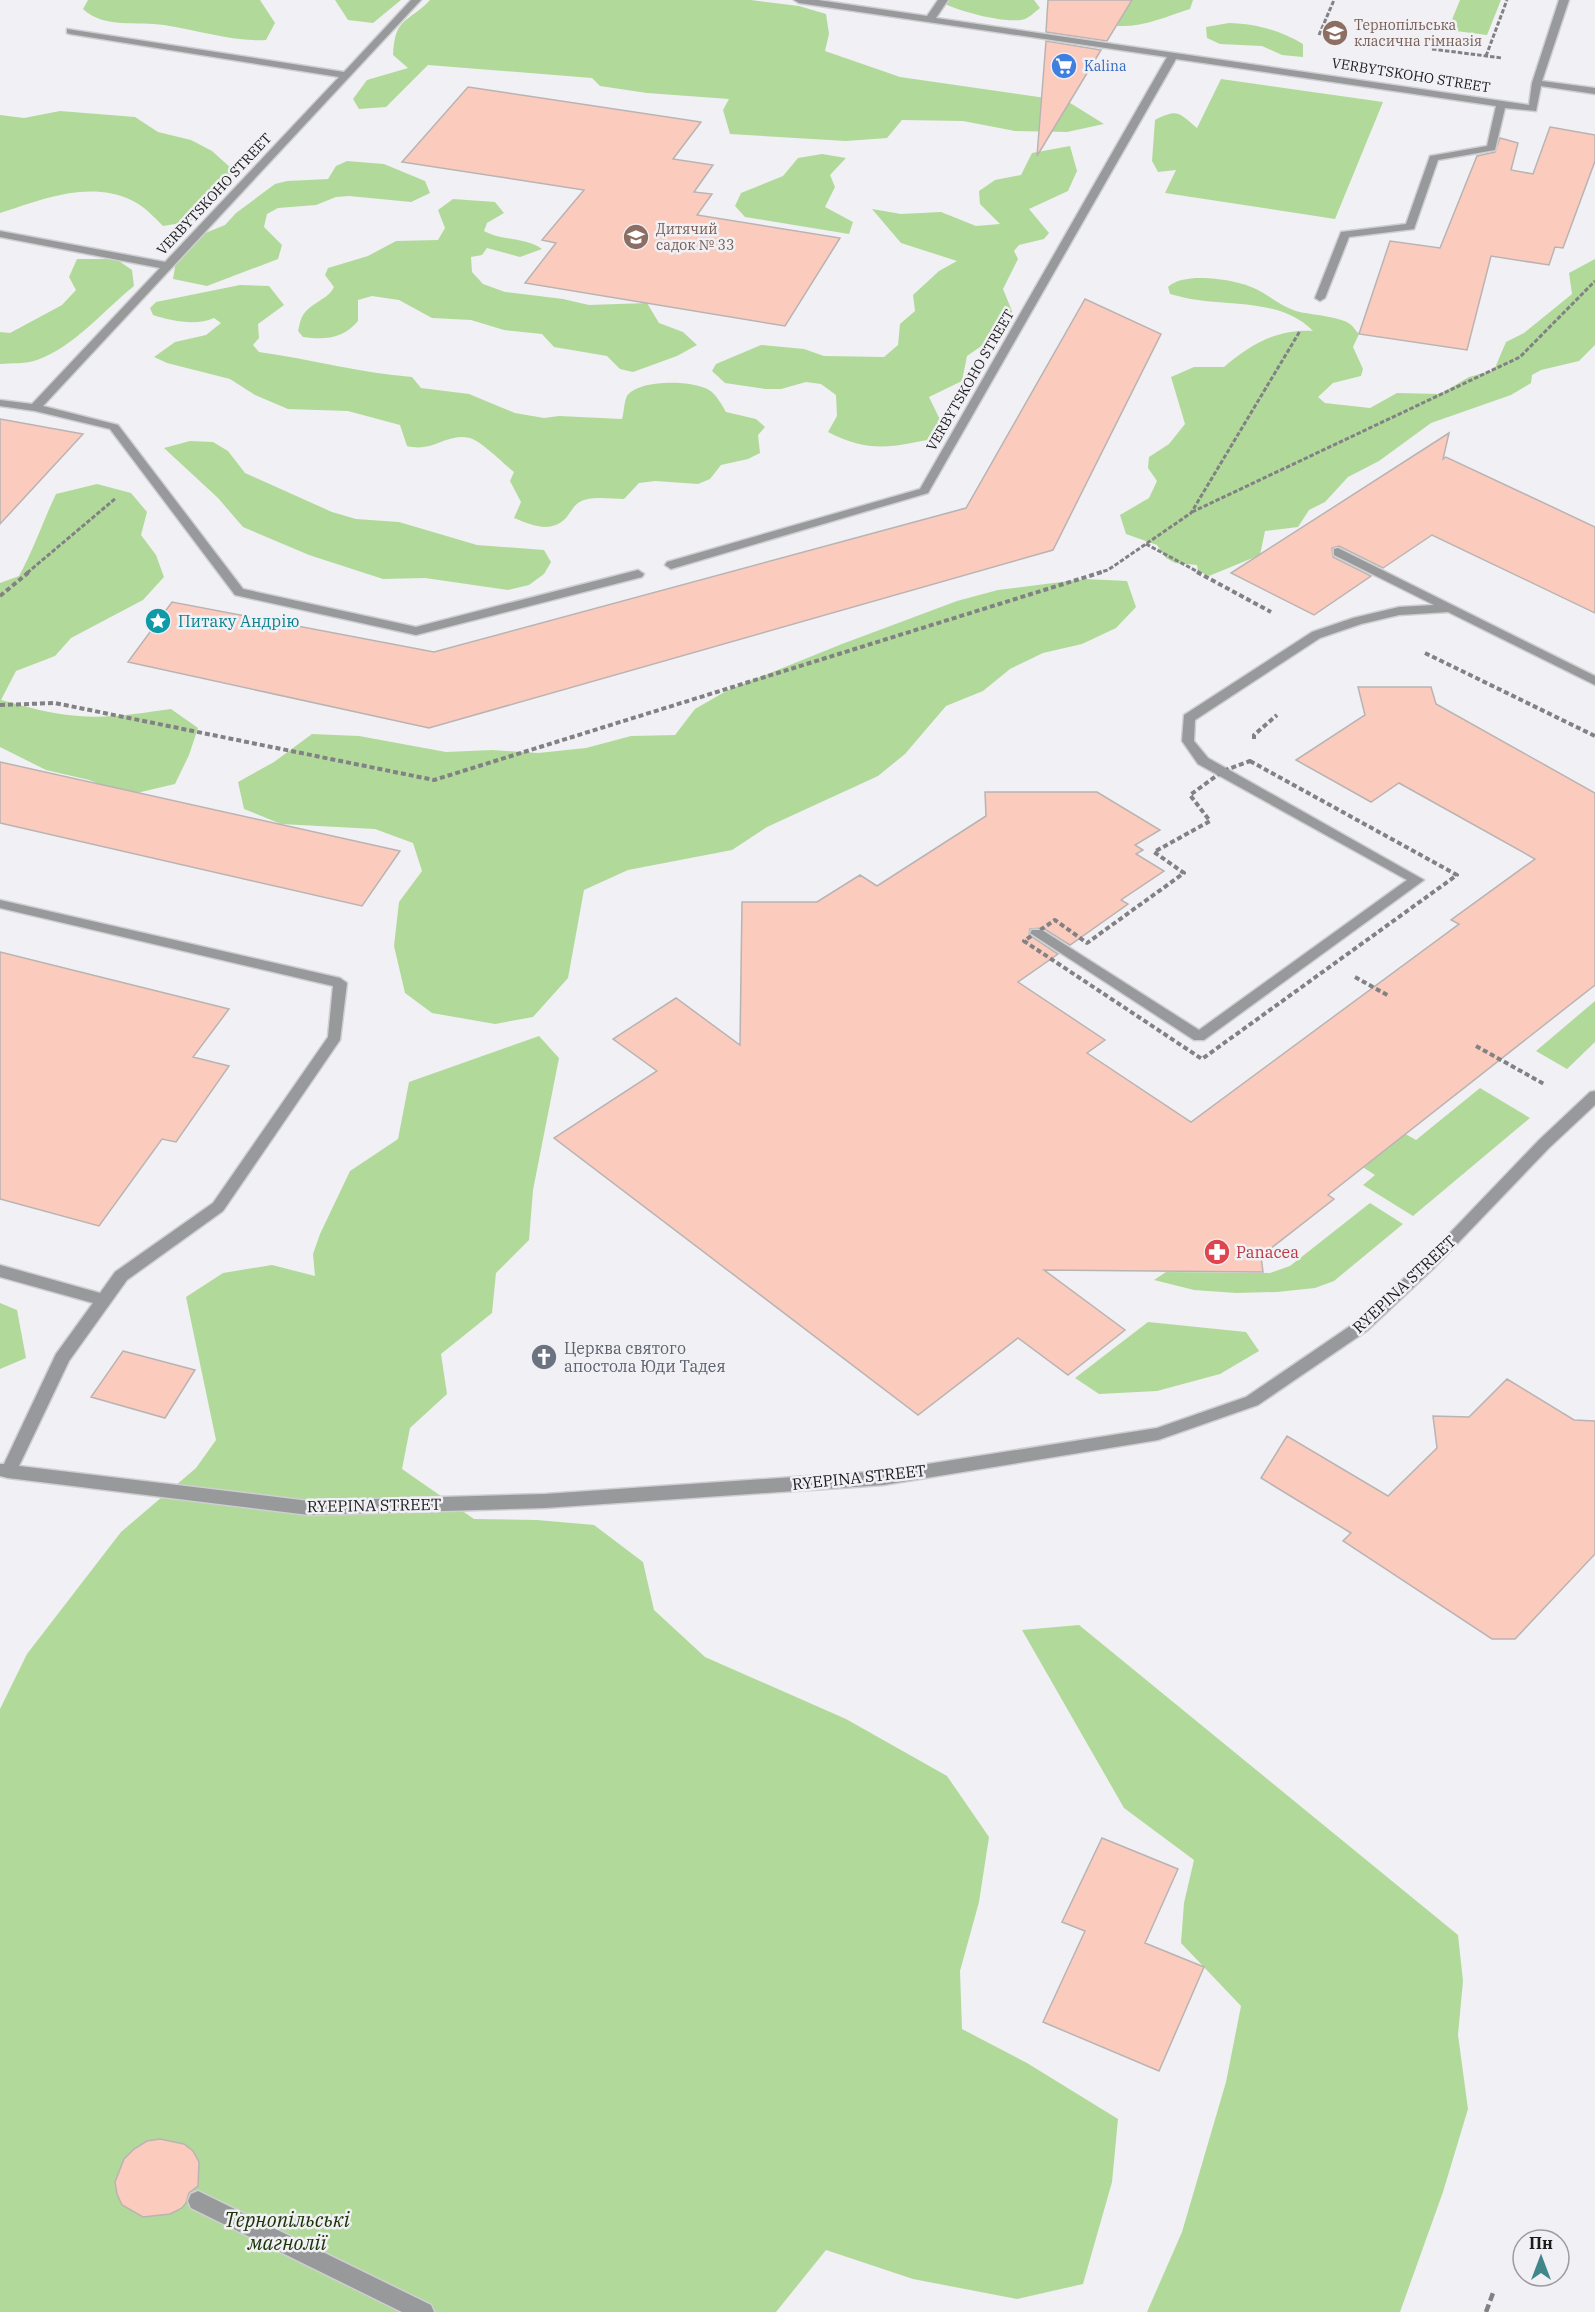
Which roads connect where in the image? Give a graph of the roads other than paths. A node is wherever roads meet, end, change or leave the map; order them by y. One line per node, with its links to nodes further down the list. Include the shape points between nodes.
1 (416, 0): 8 (street, VERBYTSKOHO STREET)
2 (799, 0): 5 (street, VERBYTSKOHO STREET)
3 (943, 0): 5 (street)
4 (1564, 0): 9 (street, VERBYTSKOHO STREET)
5 (931, 18): 7 (street, VERBYTSKOHO STREET)
6 (70, 31): 8 (street)
7 (1173, 55): 11 (street, VERBYTSKOHO STREET); 18 (street, VERBYTSKOHO STREET, via 924,491)
8 (346, 75): 13 (street, VERBYTSKOHO STREET)
9 (1537, 83): 10 (street); 11 (street, VERBYTSKOHO STREET, via 1533,109)
10 (1595, 92)
11 (1501, 104): 14 (street, via 1491,148 1434,158 1410,227 1345,234)
12 (0, 234): 13 (street)
13 (167, 266): 16 (street, VERBYTSKOHO STREET)
14 (1320, 298)
15 (0, 403): 16 (street)
16 (35, 408): 19 (street, via 114,427 239,592 416,631)
17 (1338, 552): 20 (street)
18 (671, 565)
19 (638, 574)
20 (1449, 608): 21 (street); 23 (street, via 1399,611 1316,636 1189,718 1188,741 1203,761 1417,880 1199,1038)
21 (1595, 681)
22 (0, 904): 26 (street, via 340,982 335,1038 218,1207 121,1276)
23 (1037, 933)
24 (1589, 1101): 27 (street, RYEPINA STREET, via 1428,1265 1362,1326 1252,1401 1158,1434 883,1478 533,1501 309,1508)
25 (0, 1271): 26 (street)
26 (104, 1300): 27 (street, via 62,1358)
27 (4, 1471)
28 (198, 2201): 29 (street)
29 (424, 2312)

